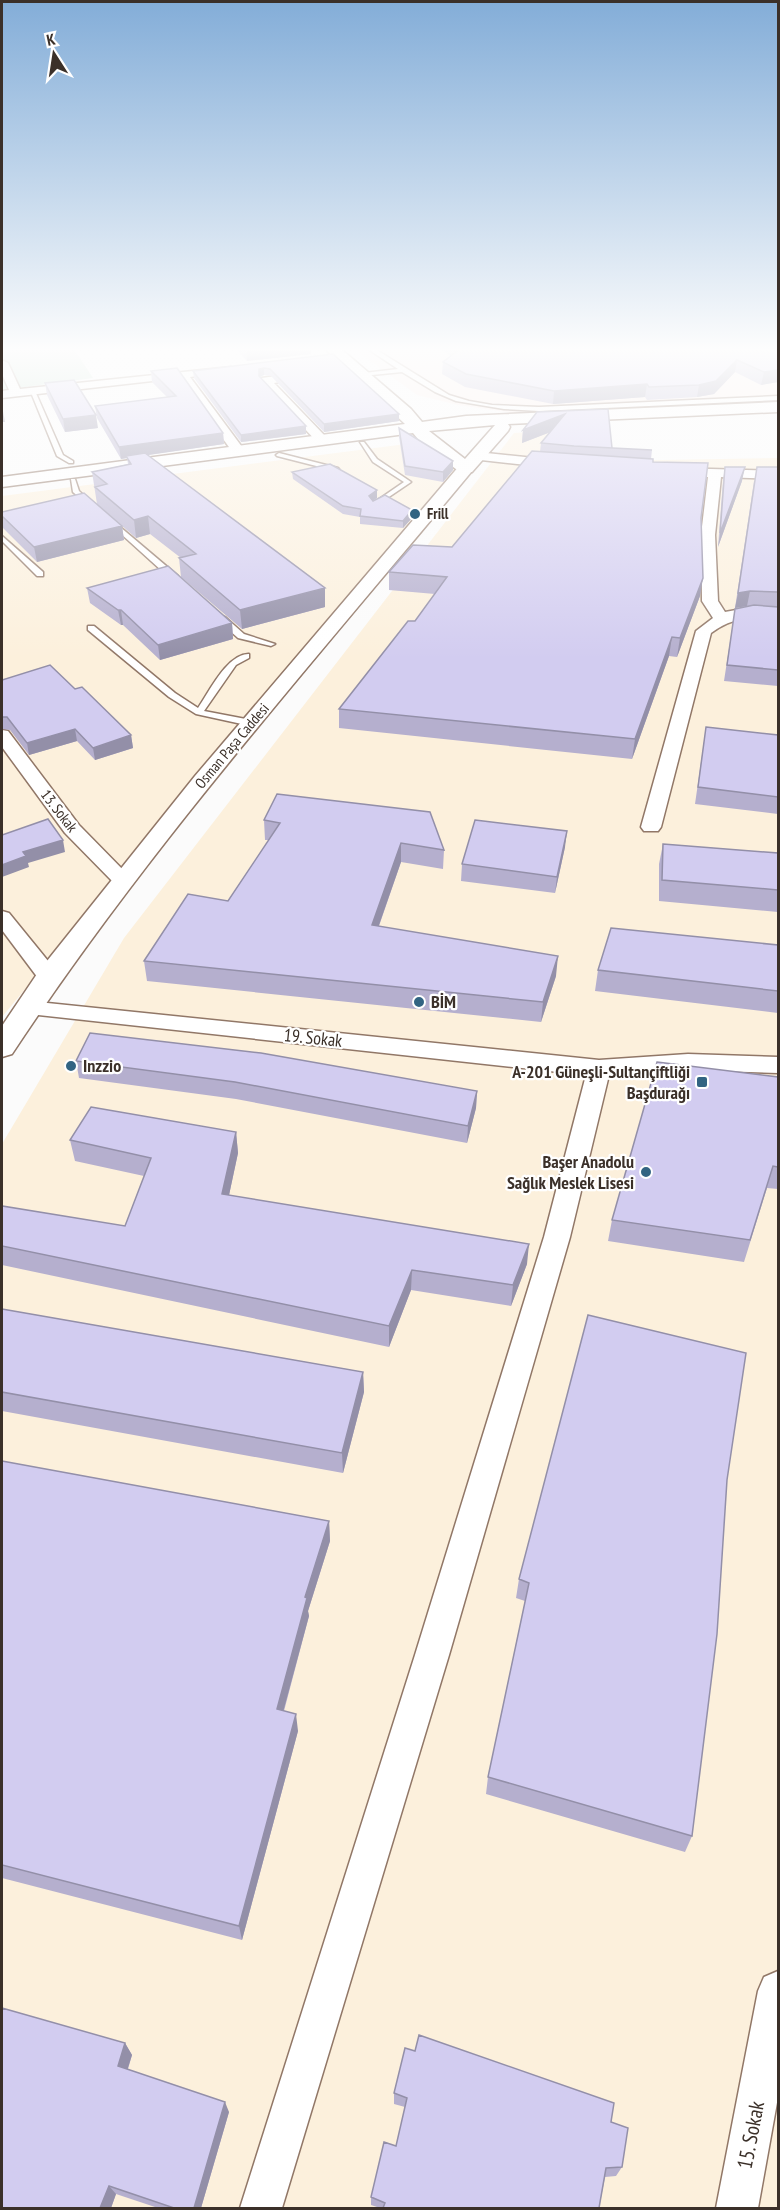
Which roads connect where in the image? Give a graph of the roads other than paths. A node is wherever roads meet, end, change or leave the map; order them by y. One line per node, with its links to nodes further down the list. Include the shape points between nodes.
1 (58, 452): 8 (lane)
2 (230, 452): 16 (main road)
3 (299, 452): 7 (main road)
4 (369, 452): 18 (lane, via 408,482)
5 (457, 452): 9 (main road)
6 (481, 452): 9 (main road)
7 (279, 455): 11 (lane); 15 (main road)
8 (71, 462)
9 (472, 462): 10 (street); 29 (street, Osman Paşa Caddesi)
10 (573, 466)
11 (336, 469)
12 (667, 472): 13 (street)
13 (715, 474): 14 (street); 24 (street, via 708,535 710,601)
14 (778, 476)
15 (74, 480): 17 (main road); 21 (lane, via 76,492)
16 (2, 482)
17 (2, 489)
18 (374, 505)
19 (2, 538): 20 (lane)
20 (40, 574)
21 (180, 583)
22 (215, 613): 26 (lane, via 241,636)
23 (778, 615): 24 (street, via 739,613)
24 (720, 618): 31 (street, via 704,631)
25 (91, 628): 28 (lane, via 172,695)
26 (272, 644)
27 (246, 656): 28 (lane, via 233,663)
28 (199, 712): 29 (lane)
29 (251, 723): 32 (street, Osman Paşa Caddesi)
30 (2, 735): 32 (street, 13. Sokak, via 72,829)
31 (651, 827)
32 (123, 881): 34 (street, Osman Paşa Caddesi)
33 (2, 916): 34 (street)
34 (49, 977): 35 (street, Osman Paşa Caddesi)
35 (28, 1008): 36 (street, Osman Paşa Caddesi); 38 (street, 19. Sokak)
36 (2, 1047)
37 (778, 1065): 38 (street, 19. Sokak, via 657,1061)
38 (599, 1068): 40 (street, via 554,1248)
39 (778, 1991): 41 (street, 15. Sokak)
40 (261, 2208)
41 (737, 2208)

